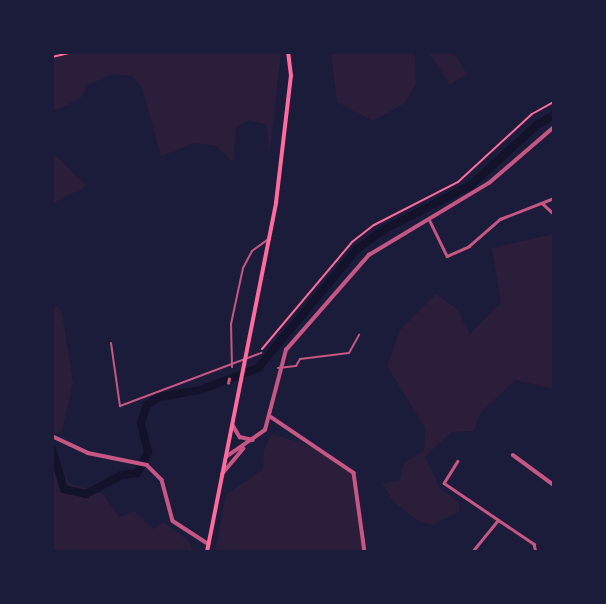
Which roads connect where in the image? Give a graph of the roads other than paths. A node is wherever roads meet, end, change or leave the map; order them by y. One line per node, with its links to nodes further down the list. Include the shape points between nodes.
1 (288, 52): 7 (main road, via 291,76)
2 (554, 127): 6 (street, via 489,183)
3 (554, 198): 4 (street)
4 (542, 203): 5 (street); 6 (street, via 500,219 469,246 447,256)
5 (554, 214)
6 (430, 220): 12 (street, via 369,255 294,338)
7 (269, 240): 11 (lane, via 252,251 243,268 231,324); 14 (main road)
8 (359, 335): 12 (lane, via 349,353 300,359 296,366)
9 (111, 343): 11 (lane, via 120,406)
10 (261, 352): 11 (lane)
11 (232, 368)
12 (278, 368): 13 (street)
13 (270, 416): 16 (street); 26 (street, via 354,473)
14 (233, 425): 16 (street, via 240,437); 19 (main road)
15 (52, 436): 24 (street, via 88,453 147,465 162,481 173,521)
16 (256, 440): 17 (street)
17 (243, 449): 19 (street); 21 (street)
18 (513, 455): 22 (street)
19 (226, 457): 21 (main road)
20 (458, 461): 23 (street, via 444,483)
21 (222, 474): 24 (main road)
22 (554, 485)
23 (498, 520): 27 (street); 28 (street, via 534,544)
24 (208, 543): 25 (main road)
25 (207, 551)
26 (365, 551)
27 (472, 551)
28 (536, 551)

